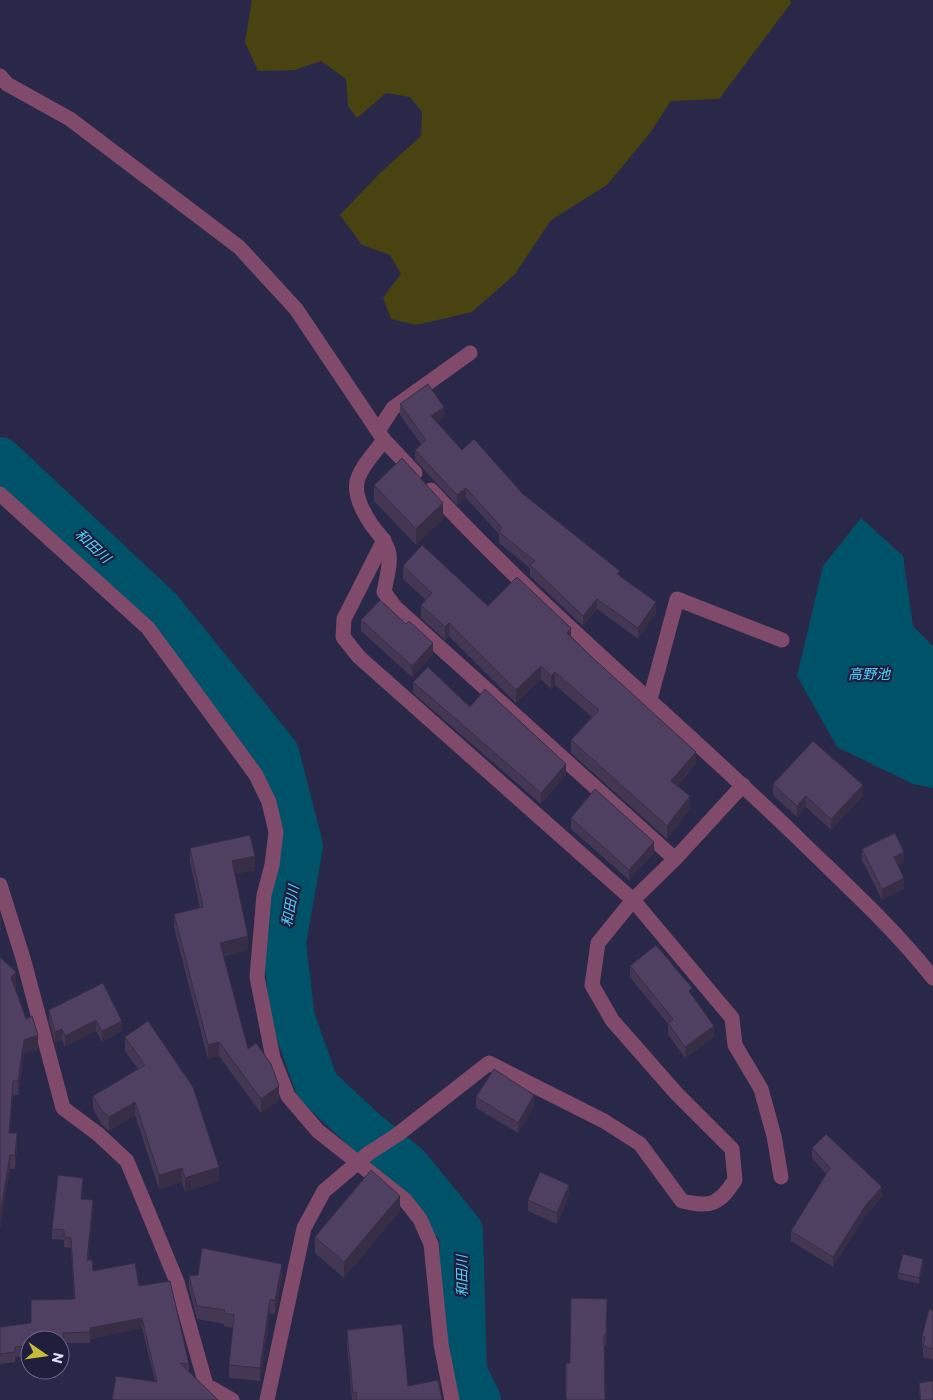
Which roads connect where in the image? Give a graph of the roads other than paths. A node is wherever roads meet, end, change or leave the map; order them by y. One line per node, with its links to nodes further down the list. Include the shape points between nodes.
1 (0, 76): 3 (street, via 7,84 70,119 239,248 296,309)
2 (470, 353): 3 (street, via 393,408)
3 (381, 436): 5 (street, via 358,475 356,488 358,503); 7 (street, via 450,512)
4 (0, 494): 13 (street, via 148,628 256,775 269,802 276,832 264,895 257,977 273,1058 288,1096 318,1131)
5 (384, 540): 9 (street, via 389,552 384,592 395,607); 11 (street, via 344,619 343,637 360,657)
6 (782, 640): 7 (street, via 677,599)
7 (649, 702): 8 (street)
8 (743, 785): 9 (street); 12 (street, via 904,941)
9 (675, 860): 11 (street)
10 (0, 885): 15 (street, via 63,1108 127,1161 177,1282 206,1385)
11 (633, 900): 13 (street, via 598,944 592,985 612,1020 676,1093 732,1149 735,1180 722,1199 701,1206 682,1201 640,1144 604,1121 489,1063); 14 (street, via 732,1018 735,1045 761,1089)
12 (933, 978)
13 (364, 1158): 16 (street, via 324,1191 304,1228); 17 (street, via 420,1219 430,1244 441,1344)
14 (781, 1177)
15 (232, 1400)
16 (267, 1400)
17 (452, 1400)

